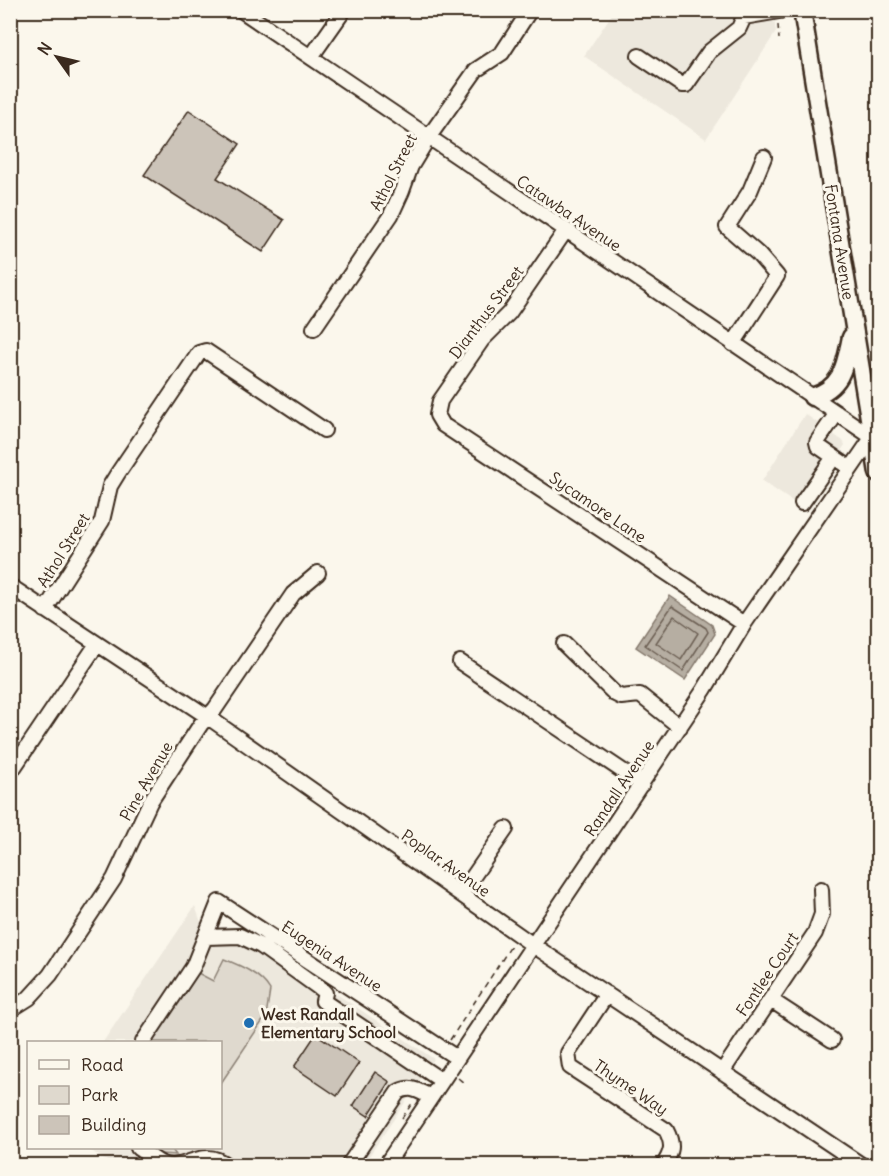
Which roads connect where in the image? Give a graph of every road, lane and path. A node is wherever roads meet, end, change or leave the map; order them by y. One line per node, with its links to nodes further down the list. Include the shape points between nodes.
1 (241, 10): 9 (street, Catawba Avenue)
2 (344, 10): 9 (street)
3 (530, 10): 10 (street, Athol Street, via 502,53 476,70)
4 (802, 10): 13 (main road, Fontana Avenue)
5 (781, 11): 6 (street); 7 (path)
6 (743, 14): 8 (street, via 739,28 709,52 686,85)
7 (779, 39)
8 (639, 56)
9 (311, 57): 10 (street, Catawba Avenue)
10 (428, 138): 12 (street, Catawba Avenue); 14 (street, Athol Street, via 411,166 391,215)
11 (764, 157): 15 (street, via 750,191 727,227 777,276)
12 (566, 230): 15 (street, Catawba Avenue); 18 (street, Dianthus Street, via 509,314 482,340 440,401)
13 (853, 327): 16 (main road, via 839,380 825,393); 20 (main road, Fontana Avenue)
14 (314, 328)
15 (733, 344): 16 (street, Catawba Avenue)
16 (812, 397): 17 (street, Catawba Avenue)
17 (837, 413): 20 (street, Catawba Avenue); 21 (street, via 817,442)
18 (437, 415): 28 (street, Sycamore Lane, via 443,425)
19 (324, 430): 27 (street, Athol Street, via 206,351 199,353 110,486 102,521)
20 (876, 436): 22 (street, Randall Avenue); 23 (main road, Fontana Avenue)
21 (834, 457): 22 (street); 24 (street, via 806,497)
22 (850, 468): 24 (street, Randall Avenue)
23 (879, 473)
24 (827, 503): 28 (street, Randall Avenue)
25 (318, 573): 32 (street, Pine Avenue, via 293,594)
26 (10, 586): 27 (street, Poplar Avenue)
27 (45, 610): 29 (street, Poplar Avenue)
28 (744, 624): 33 (street, Randall Avenue)
29 (97, 644): 32 (street, Poplar Avenue); 34 (street)
30 (564, 644): 33 (street, via 615,694 640,695)
31 (460, 662): 35 (street)
32 (208, 717): 38 (street, Poplar Avenue); 44 (street, Pine Avenue, via 150,802 114,879 50,975 29,998)
33 (680, 727): 35 (street, Randall Avenue)
34 (10, 773)
35 (642, 784): 41 (street, Randall Avenue)
36 (506, 829): 38 (street)
37 (821, 889): 43 (street, Fontlee Court, via 820,924)
38 (461, 894): 41 (street, Poplar Avenue)
39 (206, 937): 46 (street, via 193,967); 48 (street, Eugenia Avenue, via 219,902); 50 (street, via 240,936 261,946 322,990 323,1001)
40 (513, 944): 47 (path)
41 (533, 945): 42 (street, Poplar Avenue); 48 (street, Randall Avenue)
42 (607, 994): 49 (street, Poplar Avenue); 56 (street, Thyme Way, via 568,1053 568,1061 666,1130 672,1143)
43 (771, 1000): 45 (street); 49 (street, Fontlee Court)
44 (10, 1010)
45 (832, 1040)
46 (144, 1041)
47 (450, 1041)
48 (457, 1058): 50 (street, Randall Avenue)
49 (722, 1072): 57 (street, Poplar Avenue)
50 (442, 1081): 51 (street, Randall Avenue)
51 (431, 1097): 54 (street, via 413,1088 398,1092); 55 (street, Randall Avenue)
52 (139, 1149): 53 (street, via 163,1165 207,1158)
53 (227, 1166)
54 (348, 1166)
55 (385, 1166)
56 (663, 1166)
57 (863, 1166)

